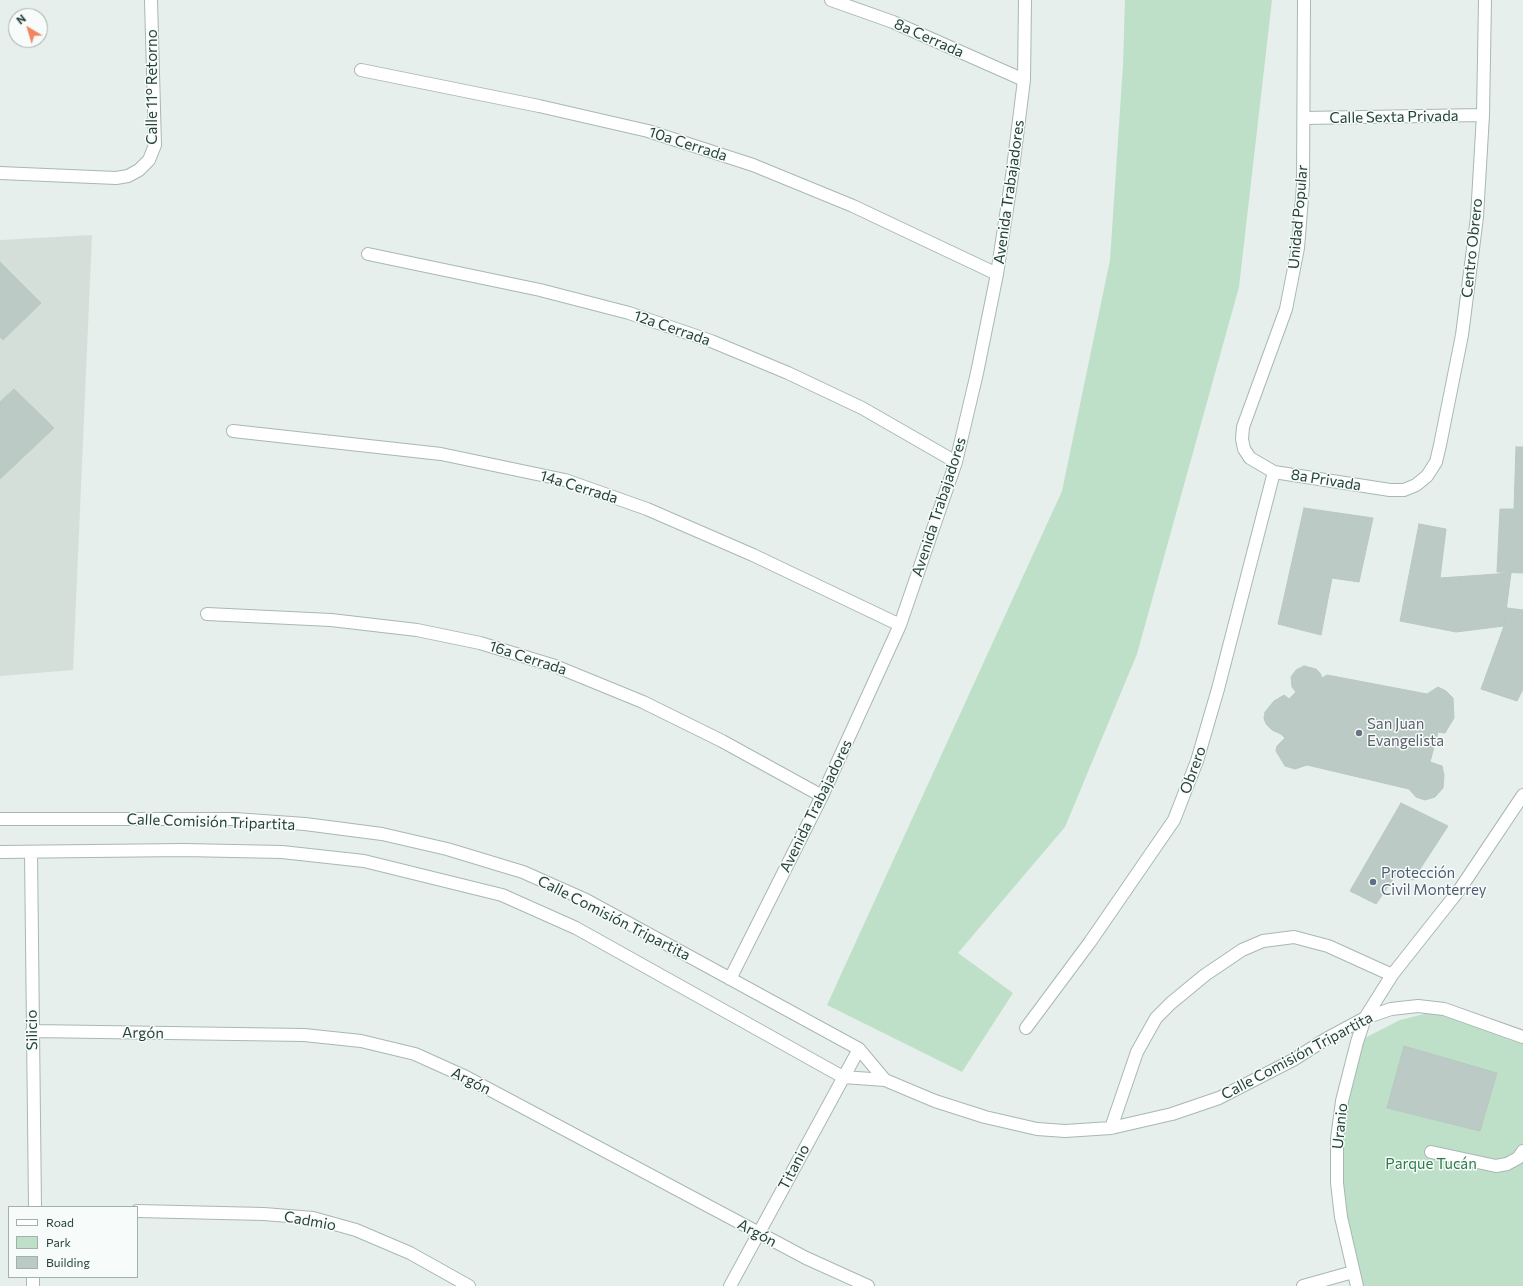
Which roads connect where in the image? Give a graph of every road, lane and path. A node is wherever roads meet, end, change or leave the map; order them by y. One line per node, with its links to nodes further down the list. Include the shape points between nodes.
1 (151, 0): 10 (street, Calle 11° Retorno, via 155,145 149,160 139,170 128,176 116,178)
2 (831, 0): 7 (street, 8a Cerrada, via 893,22)
3 (1025, 0): 7 (street, Avenida Trabajadores)
4 (1304, 0): 9 (street, Unidad Popular)
5 (1485, 0): 8 (street, Centro Obrero)
6 (361, 70): 12 (street, 10a Cerrada, via 539,106 655,133 753,165 853,206)
7 (1024, 80): 12 (street, Avenida Trabajadores)
8 (1483, 115): 9 (street, Calle Sexta Privada); 17 (street, Centro Obrero, via 1477,217 1462,335 1436,462 1427,476)
9 (1304, 118): 14 (street, Unidad Popular, via 1303,185 1298,248 1286,309 1244,427)
10 (0, 173)
11 (368, 254): 15 (street, 12a Cerrada, via 540,290 629,313 710,341 788,373 856,405)
12 (997, 274): 15 (street, Avenida Trabajadores)
13 (234, 431): 19 (street, 14a Cerrada, via 441,454 565,480 654,512 753,555)
14 (1244, 449): 16 (street, 8a Privada, via 1250,458)
15 (956, 462): 19 (street, Avenida Trabajadores)
16 (1274, 472): 17 (street, 8a Privada, via 1390,490 1404,490); 28 (street, Obrero, via 1212,710 1197,761 1174,820 1090,942)
17 (1416, 485)
18 (207, 614): 20 (street, 16a Cerrada, via 330,620 417,630 480,643 555,666 643,702 722,741)
19 (900, 625): 20 (street, Avenida Trabajadores)
20 (822, 796): 26 (street, Avenida Trabajadores)
21 (1523, 796): 25 (street, Uranio, via 1460,889)
22 (0, 819): 26 (street, Calle Comisión Tripartita, via 235,819 305,824 396,837 523,872 586,900)
23 (0, 852): 24 (street, Calle Comisión Tripartita)
24 (31, 852): 29 (street, Silicio); 32 (street, Calle Comisión Tripartita, via 282,852 364,861 502,895 576,928)
25 (1392, 975): 27 (street, Uranio); 34 (street, via 1328,946 1294,937 1264,942 1242,950 1170,1003 1156,1018 1137,1052)
26 (730, 979): 31 (street, Calle Comisión Tripartita)
27 (1365, 1018): 30 (street, Calle Comisión Tripartita, via 1391,1009 1418,1006 1444,1009); 34 (street, Calle Comisión Tripartita, via 1293,1060 1219,1098 1172,1114); 40 (street, Uranio, via 1351,1060 1337,1139 1337,1183 1341,1217)
28 (1026, 1028)
29 (32, 1031): 37 (street, Silicio); 39 (street, Argón, via 304,1035 361,1041 416,1054 466,1077)
30 (1523, 1037)
31 (859, 1049): 32 (street, Titanio); 33 (street, Calle Comisión Tripartita)
32 (843, 1077): 33 (street, Calle Comisión Tripartita); 39 (street, Titanio)
33 (885, 1080): 34 (street, Calle Comisión Tripartita, via 935,1101 985,1117 1037,1129 1065,1131)
34 (1111, 1128)
35 (1523, 1151): 36 (street, via 1518,1158 1496,1166)
36 (1431, 1152)
37 (35, 1206)
38 (138, 1211): 41 (street, Cadmio, via 264,1214 314,1218 356,1230 410,1253)
39 (759, 1234): 42 (street, Titanio); 43 (street, Argón)
40 (1353, 1272): 44 (street); 45 (street, Uranio)
41 (469, 1286)
42 (730, 1286)
43 (868, 1286)
44 (1303, 1286)
45 (1357, 1286)

